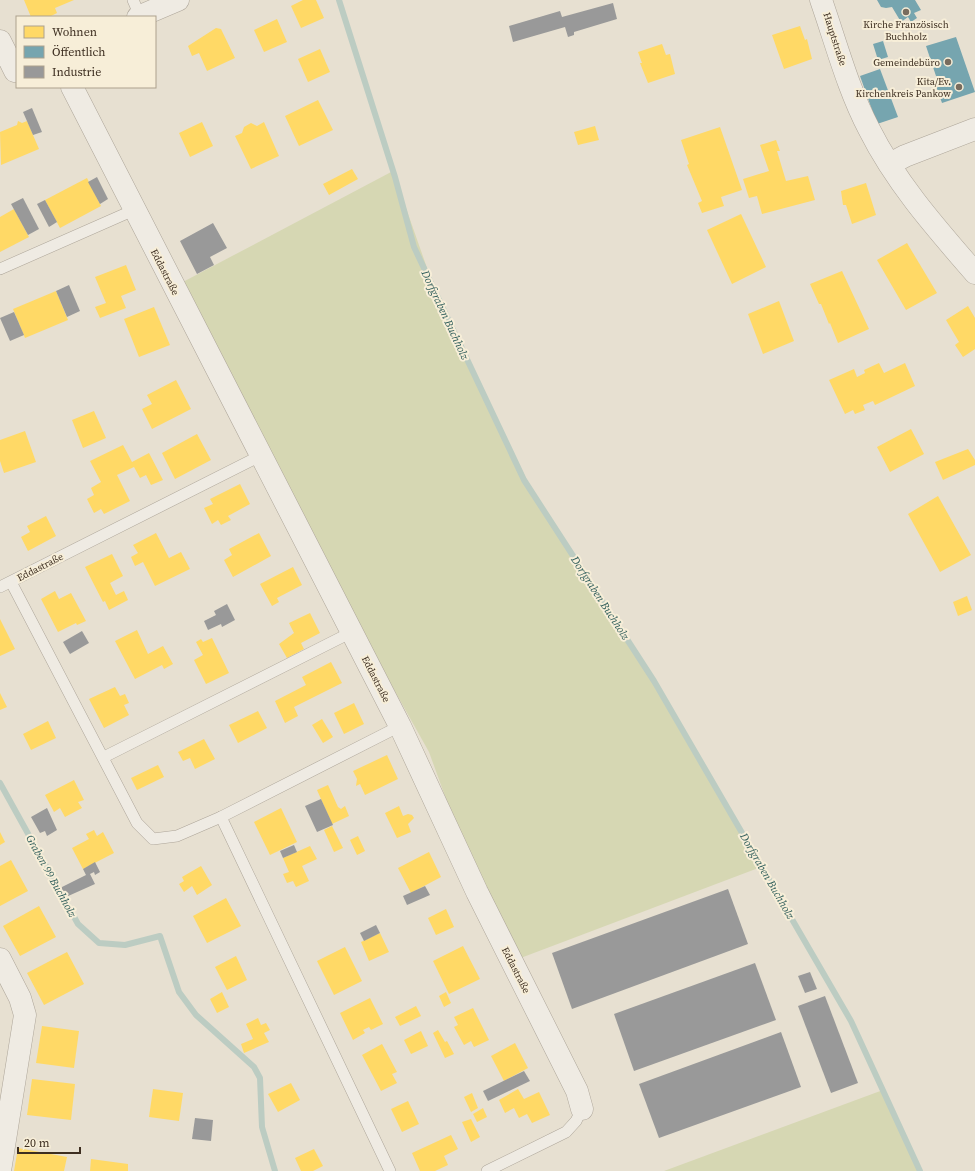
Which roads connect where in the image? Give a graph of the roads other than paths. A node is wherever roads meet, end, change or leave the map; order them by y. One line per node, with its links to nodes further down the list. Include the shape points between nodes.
1 (178, 0): 3 (street)
2 (822, 0): 8 (street, Hauptstraße, via 846,74 868,128)
3 (137, 11)
4 (0, 41): 5 (street)
5 (11, 73)
6 (73, 88): 9 (street, Eddastraße)
7 (975, 129): 8 (street)
8 (890, 164): 11 (street, Hauptstraße, via 922,212)
9 (134, 210): 10 (lane); 12 (street, Eddastraße)
10 (0, 269)
11 (975, 273)
12 (262, 455): 13 (lane, Eddastraße); 15 (street, Eddastraße)
13 (12, 582): 14 (lane, Eddastraße); 17 (lane, Eddastraße)
14 (0, 588)
15 (352, 632): 16 (street, Eddastraße); 17 (lane)
16 (400, 726): 18 (lane, Eddastraße); 20 (street, Eddastraße, via 477,892 577,1091)
17 (104, 757): 18 (lane, Eddastraße, via 137,823 153,839 177,836)
18 (221, 818): 22 (lane)
19 (0, 959): 21 (street, via 20,998 25,1015)
20 (582, 1109): 23 (lane, Eddastraße, via 566,1132)
21 (0, 1171)
22 (390, 1171)
23 (487, 1171)

